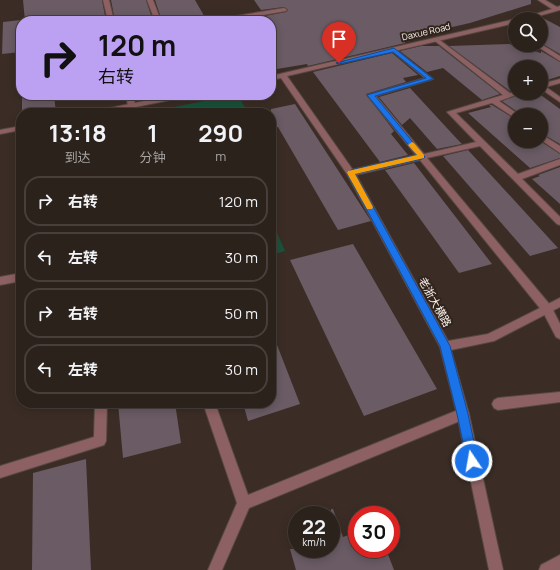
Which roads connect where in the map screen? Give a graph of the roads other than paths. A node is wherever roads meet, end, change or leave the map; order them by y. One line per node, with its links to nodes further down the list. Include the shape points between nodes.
1 (106, 0): 7 (street)
2 (150, 0): 8 (street)
3 (541, 0): 4 (street)
4 (559, 8): 6 (street)
5 (284, 10): 9 (street)
6 (546, 12)
7 (110, 16)
8 (156, 16)
9 (248, 16)
10 (506, 24): 11 (street, Daxue Road)
11 (437, 40): 12 (street, Daxue Road); 20 (street)
12 (394, 50): 15 (street, Daxue Road); 34 (street, via 430,79 371,95)
13 (548, 52): 14 (street)
14 (560, 60)
15 (283, 76): 16 (street, Daxue Road); 36 (street, 老浙大横路)
16 (276, 77)
17 (560, 81): 18 (street)
18 (548, 84)
19 (548, 91): 25 (street)
20 (508, 95)
21 (508, 96): 24 (street)
22 (131, 100): 26 (street)
23 (161, 100): 26 (street)
24 (493, 100): 28 (street); 32 (street, via 451,112)
25 (560, 100)
26 (132, 106): 27 (street)
27 (121, 108)
28 (508, 111)
29 (16, 129): 30 (street)
30 (0, 132)
31 (548, 141): 33 (street)
32 (481, 143): 34 (street); 37 (street)
33 (560, 150)
34 (422, 157): 36 (street); 42 (street)
35 (560, 162): 37 (street)
36 (351, 173): 44 (street, 老浙大横路)
37 (516, 178): 38 (street)
38 (560, 222)
39 (16, 278): 40 (street)
40 (0, 281)
41 (560, 302): 42 (street)
42 (547, 309): 43 (street); 44 (street, via 490,338)
43 (560, 334)
44 (445, 346): 49 (street, 老浙大横路)
45 (560, 397): 46 (street)
46 (498, 404)
47 (101, 408): 50 (street, via 100,441)
48 (212, 408): 51 (street)
49 (463, 414): 51 (street); 54 (street, 老浙大横路)
50 (0, 472)
51 (244, 503): 53 (street)
52 (560, 562): 55 (street)
53 (215, 570)
54 (496, 570)
55 (546, 570)

